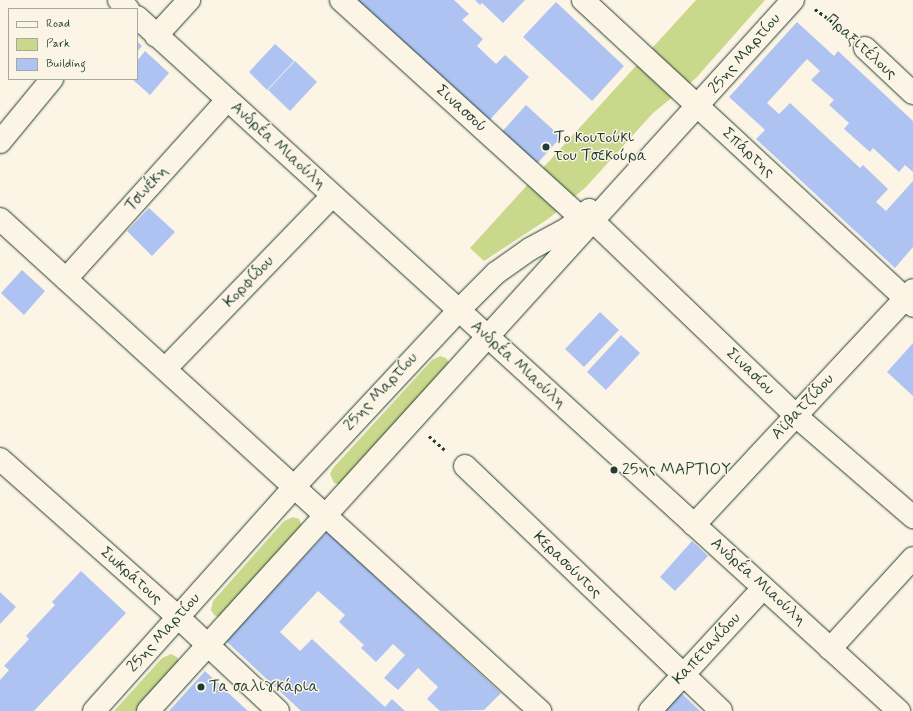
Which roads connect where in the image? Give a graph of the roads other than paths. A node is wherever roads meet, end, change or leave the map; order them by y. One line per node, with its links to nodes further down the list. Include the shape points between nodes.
1 (118, 0): 6 (street); 7 (street)
2 (189, 0): 9 (street)
3 (341, 0): 18 (street, Σινασσού)
4 (583, 0): 14 (street, Σπάρτης)
5 (788, 2): 14 (street, 25ης Μαρτίου)
6 (110, 8)
7 (127, 8)
8 (138, 18): 9 (street, Ανδρέα Μιαούλη)
9 (156, 36): 13 (street, Ανδρέα Μιαούλη)
10 (865, 48): 12 (street, Πραξιτέλους)
11 (51, 80): 15 (street)
12 (913, 93)
13 (227, 100): 16 (street, Ανδρέα Μιαούλη); 19 (street, Τσινέκη)
14 (698, 107): 18 (street, 25ης Μαρτίου, via 667,127); 20 (street, Σπάρτης)
15 (0, 142)
16 (332, 196): 21 (street, Ανδρέα Μιαούλη); 23 (street, Κορφίδου)
17 (0, 219): 19 (street)
18 (587, 220): 21 (street, 25ης Μαρτίου, via 514,259); 22 (street, 25ης Μαρτίου); 24 (street, Σινασίου)
19 (66, 279): 23 (street)
20 (910, 298): 24 (street, Αϊβατζίδου)
21 (458, 311): 22 (street, Ανδρέα Μιαούλη); 27 (street, 25ης Μαρτίου)
22 (488, 338): 28 (street, 25ης Μαρτίου); 30 (street, Ανδρέα Μιαούλη)
23 (165, 369): 27 (street)
24 (796, 416): 29 (street, Σινασίου); 30 (street, Αϊβατζίδου)
25 (0, 459): 33 (street, Σωκράτους)
26 (465, 466): 36 (street, Κερασούντος)
27 (294, 486): 28 (street); 33 (street, 25ης Μαρτίου)
28 (326, 515): 34 (street, 25ης Μαρτίου); 40 (street)
29 (913, 517)
30 (694, 525): 32 (street, Ανδρέα Μιαούλη)
31 (913, 558): 35 (street)
32 (763, 588): 35 (street, Ανδρέα Μιαούλη); 36 (street, Καπετανίδου)
33 (178, 617): 34 (street, Σωκράτους); 37 (street, 25ης Μαρτίου)
34 (206, 646): 38 (street, 25ης Μαρτίου); 39 (street, Σωκράτους)
35 (830, 649): 43 (street, Ανδρέα Μιαούλη)
36 (682, 676): 41 (street, Καπετανίδου); 42 (street, Κερασούντος)
37 (94, 711)
38 (148, 711)
39 (278, 711)
40 (540, 711)
41 (650, 711)
42 (721, 711)
43 (899, 711)

